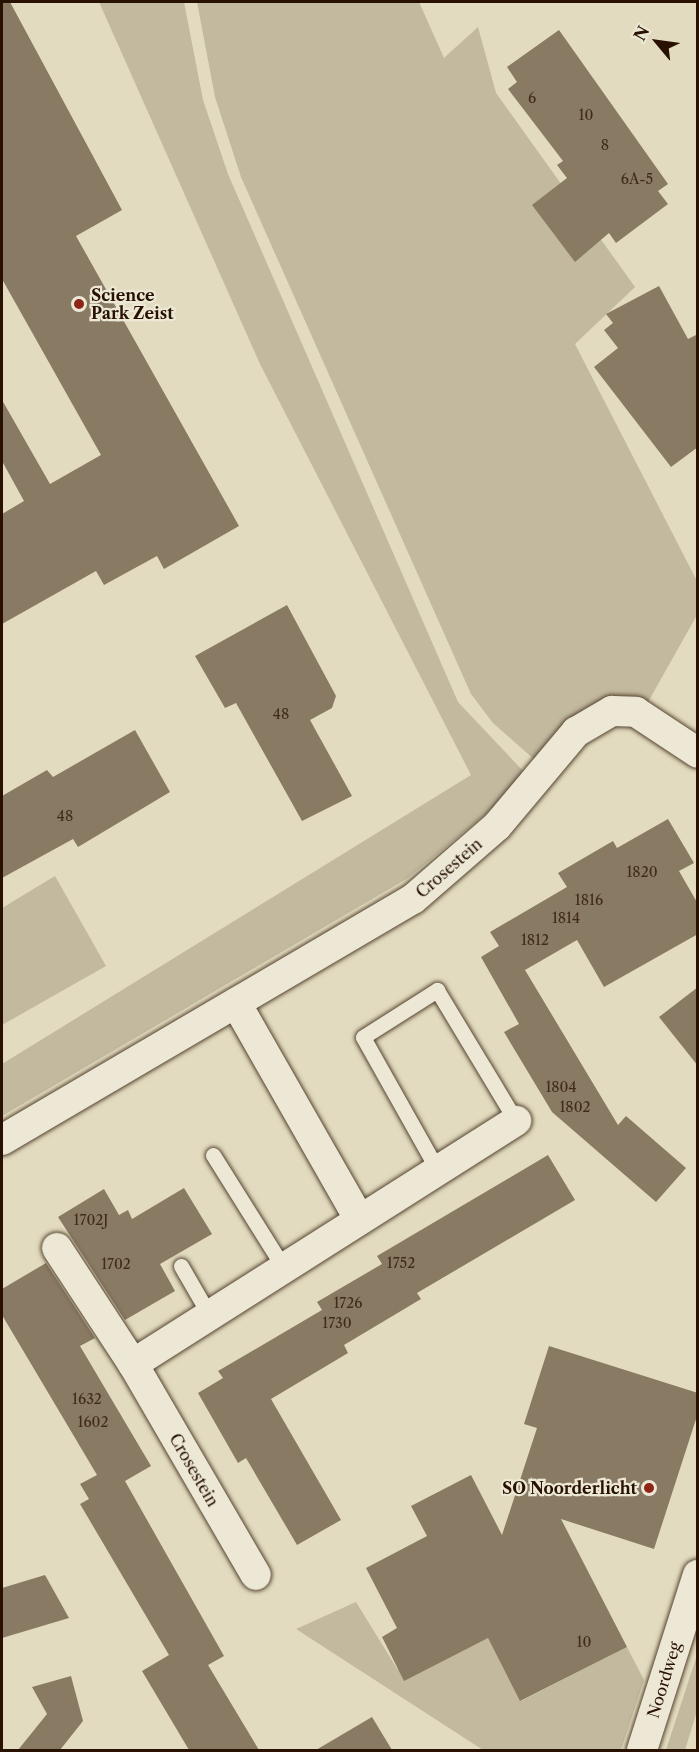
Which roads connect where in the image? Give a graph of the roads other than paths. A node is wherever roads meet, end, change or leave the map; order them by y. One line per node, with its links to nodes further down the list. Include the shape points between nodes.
1 (698, 753): 2 (street, Crosestein, via 636,712 612,711 576,732 497,826 413,899)
2 (236, 1003): 4 (street, Crosestein); 7 (street)
3 (516, 1121): 6 (street); 6 (lane, via 437,990 363,1036)
4 (2, 1140)
5 (213, 1155): 10 (lane)
6 (437, 1169): 7 (street)
7 (359, 1219): 10 (street)
8 (57, 1248): 12 (street, Crosestein)
9 (181, 1266): 11 (lane)
10 (284, 1268): 11 (street)
11 (210, 1316): 12 (street)
12 (133, 1364): 13 (street, Crosestein)
13 (256, 1575)
14 (698, 1575): 15 (street, Noordweg)
15 (642, 1750)

